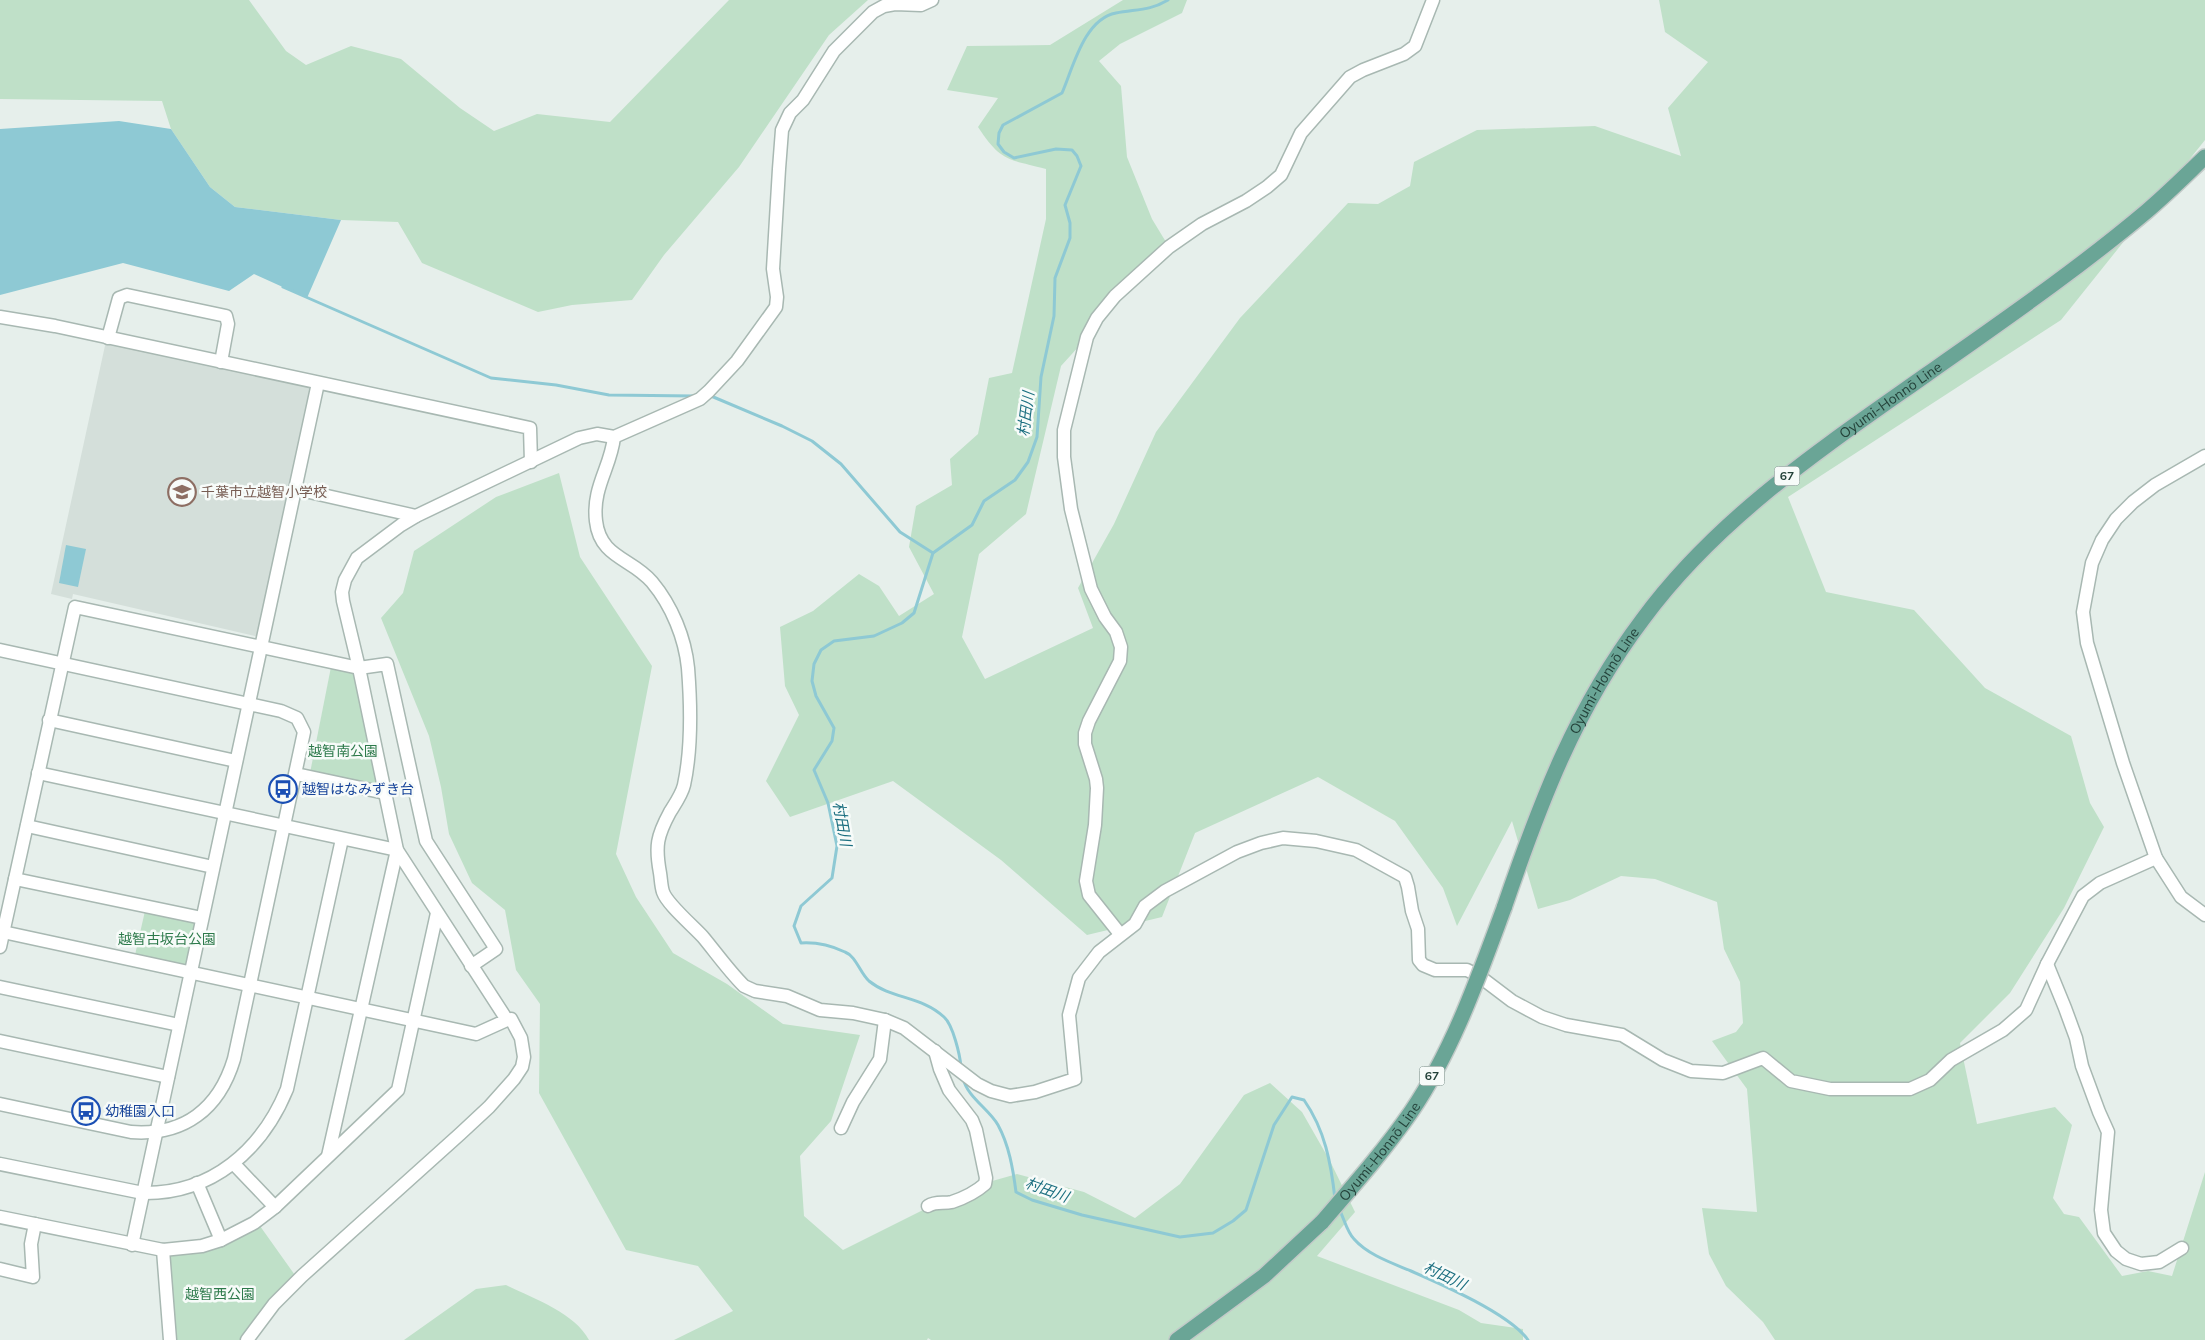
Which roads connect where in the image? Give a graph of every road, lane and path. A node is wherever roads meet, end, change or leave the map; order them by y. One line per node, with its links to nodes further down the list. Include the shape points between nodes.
1 (932, 0): 8 (street, via 920,5 884,6 873,12 834,51 803,100 790,113 782,130 778,169 773,270 776,307 737,360 705,395)
2 (1434, 0): 35 (street, via 1415,46 1350,78 1301,133 1281,174 1267,187 1169,247 1115,296 1087,337 1064,430 1064,457 1071,509 1090,589 1116,632 1121,647 1120,661 1085,733 1097,788 1086,882 1088,895)
3 (2205, 157): 70 (main road, Oyumi-Honnō Line / 67, bridge, via 2147,211 2073,270 1818,451 1732,520 1695,556 1644,617 1587,704 1547,787 1474,987 1432,1076 1411,1111 1384,1149 1322,1222 1264,1276)
4 (0, 317): 5 (street)
5 (108, 338): 6 (street); 6 (street, via 122,296 217,314 228,319)
6 (221, 362): 7 (street)
7 (318, 383): 10 (street, via 530,428); 11 (street)
8 (614, 437): 10 (street, via 597,434 578,438); 45 (street, via 612,453 598,490 596,521 602,541 607,549 653,583 673,615 685,643 688,668 687,768 683,788 658,837 656,853 663,893 744,986 788,996 820,1010)
9 (2205, 456): 28 (street, via 2154,485 2116,519 2092,563 2083,612 2087,643)
10 (531, 462): 12 (street)
11 (296, 489): 12 (street); 13 (street)
12 (416, 516): 16 (street, via 357,558 345,580 343,601)
13 (261, 648): 15 (street, via 75,607); 16 (street); 17 (street)
14 (0, 650): 15 (street)
15 (61, 664): 17 (street); 18 (street)
16 (359, 668): 22 (street); 38 (street, via 387,664 426,840 496,949)
17 (249, 704): 19 (street); 21 (street, via 290,714 302,725 303,741)
18 (49, 720): 19 (street); 20 (street)
19 (236, 761): 23 (street)
20 (38, 773): 23 (street); 24 (street)
21 (296, 774): 22 (street); 25 (street)
22 (384, 793): 27 (street)
23 (225, 814): 25 (street); 29 (street)
24 (27, 826): 29 (street); 30 (street)
25 (284, 828): 26 (street); 40 (street)
26 (342, 839): 27 (street); 42 (street)
27 (397, 850): 31 (street); 43 (street)
28 (2156, 858): 32 (street, via 2181,897); 37 (street, via 2100,884 2083,896)
29 (213, 867): 33 (street)
30 (16, 878): 33 (street); 34 (street)
31 (437, 912): 38 (street); 46 (street)
32 (2205, 915)
33 (202, 918): 39 (street)
34 (4, 932): 36 (street); 39 (street)
35 (1120, 934): 37 (street, via 1134,924 1145,906 1165,891 1237,852 1283,838 1316,841 1356,850 1405,877 1418,929 1419,960 1423,965 1436,970 1467,970 1542,1017 1566,1025 1622,1035 1680,1068 1723,1073 1763,1058 1791,1081 1830,1089 1910,1088 1930,1080 1951,1060 2003,1030 2026,1010); 49 (street, via 1099,952 1079,978 1069,1015 1075,1079 1010,1096 977,1084)
36 (0, 947)
37 (2047, 964): 65 (street, via 2066,1008 2082,1066 2108,1132 2102,1210 2104,1233 2116,1251 2141,1264 2159,1262)
38 (471, 966): 44 (street)
39 (190, 972): 40 (street); 47 (street)
40 (250, 985): 42 (street); 53 (street, via 234,1059 223,1088 193,1119 176,1128)
41 (0, 987): 47 (street)
42 (309, 998): 43 (street); 56 (street, via 288,1089 281,1106 258,1140)
43 (361, 1009): 46 (street); 54 (street)
44 (507, 1020): 46 (street, via 476,1034); 69 (street, via 511,1019 521,1038 524,1057 522,1068 514,1079 460,1134 302,1276 274,1304)
45 (885, 1020): 49 (street, via 904,1028); 52 (street, via 880,1059)
46 (414, 1021): 54 (street, via 398,1090)
47 (179, 1025): 50 (street)
48 (0, 1042): 50 (street)
49 (938, 1053): 59 (street, via 940,1069 949,1090 976,1130 986,1178 985,1184 972,1193)
50 (168, 1077): 53 (street)
51 (0, 1104): 53 (street, via 131,1132)
52 (841, 1128)
53 (156, 1132): 58 (street)
54 (328, 1156): 60 (street)
55 (0, 1164): 58 (street)
56 (234, 1164): 57 (street); 60 (street)
57 (197, 1183): 58 (street, via 157,1193); 63 (street)
58 (143, 1193): 64 (street)
59 (928, 1206)
60 (275, 1207): 63 (street, via 254,1224)
61 (0, 1217): 62 (street)
62 (35, 1224): 64 (street); 67 (street, via 31,1244 33,1277)
63 (222, 1240): 66 (street)
64 (132, 1245): 66 (street)
65 (2182, 1248)
66 (163, 1250): 68 (street)
67 (0, 1269)
68 (170, 1340)
69 (247, 1340)
70 (1177, 1340)

